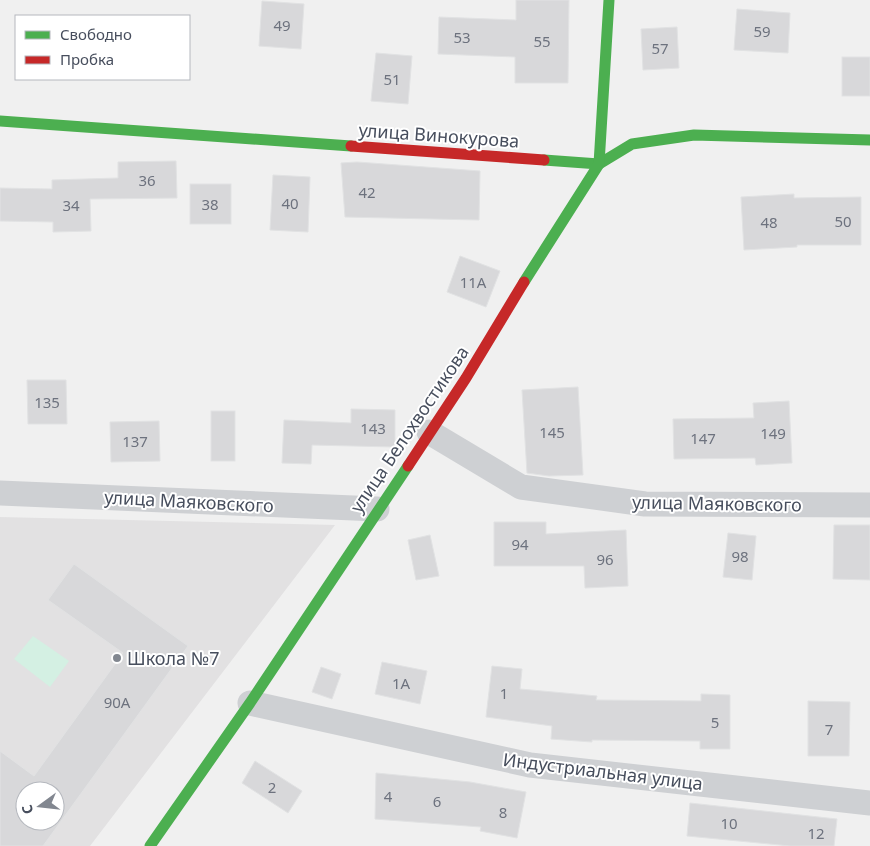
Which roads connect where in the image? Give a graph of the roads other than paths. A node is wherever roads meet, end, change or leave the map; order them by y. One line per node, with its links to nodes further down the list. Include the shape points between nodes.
1 (609, 0): 4 (main road)
2 (0, 121): 4 (main road, улица Винокурова)
3 (870, 140): 4 (main road, via 694,135 632,144)
4 (599, 164): 5 (main road, улица Белохвостикова)
5 (429, 432): 7 (street, улица Маяковского, via 521,486 645,504); 8 (main road, улица Белохвостикова)
6 (0, 493): 8 (street, улица Маяковского)
7 (870, 505)
8 (377, 509): 9 (main road, улица Белохвостикова)
9 (250, 703): 10 (street, Индустриальная улица, via 530,765); 11 (main road, улица Белохвостикова)
10 (870, 803)
11 (150, 846)

